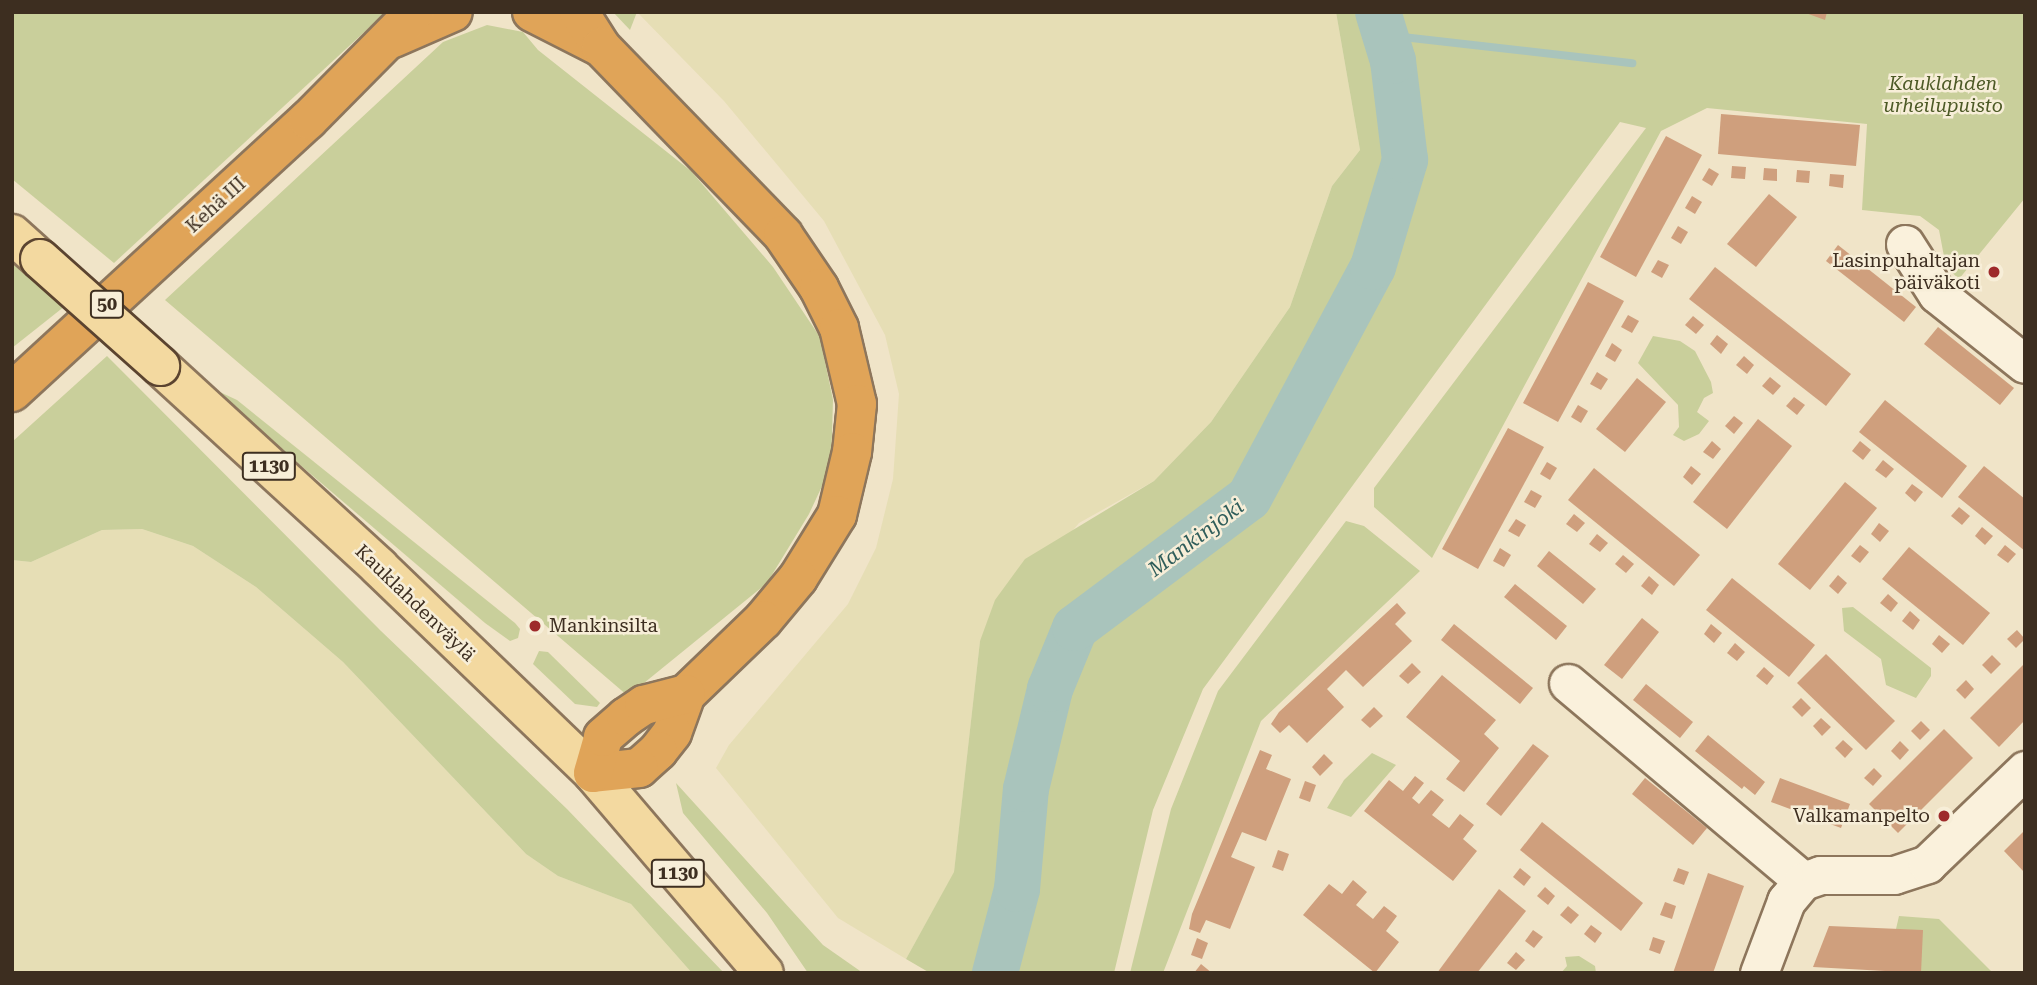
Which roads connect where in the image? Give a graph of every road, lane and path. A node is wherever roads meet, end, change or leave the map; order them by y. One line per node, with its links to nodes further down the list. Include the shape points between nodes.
1 (415, 12): 5 (highway, Kehä III / 50)
2 (453, 12): 5 (highway)
3 (533, 12): 6 (highway)
4 (579, 12): 6 (highway)
5 (388, 40): 10 (highway, Kehä III / 50, via 308,120)
6 (601, 47): 13 (highway, via 746,191 783,235 820,288 838,328 857,404 846,483 821,545 763,620 686,694 645,705 603,737)
7 (1905, 244): 9 (street, via 1937,294)
8 (26, 247): 13 (main road, Kauklahdenväylä / 1130, bridge, via 379,567)
9 (2025, 364)
10 (12, 392)
11 (1568, 683): 14 (street)
12 (2025, 770): 14 (street, via 1927,864 1894,875 1820,875)
13 (593, 773): 15 (main road, Kauklahdenväylä / 1130)
14 (1803, 881): 16 (street, via 1786,901)
15 (764, 973)
16 (1759, 973)

